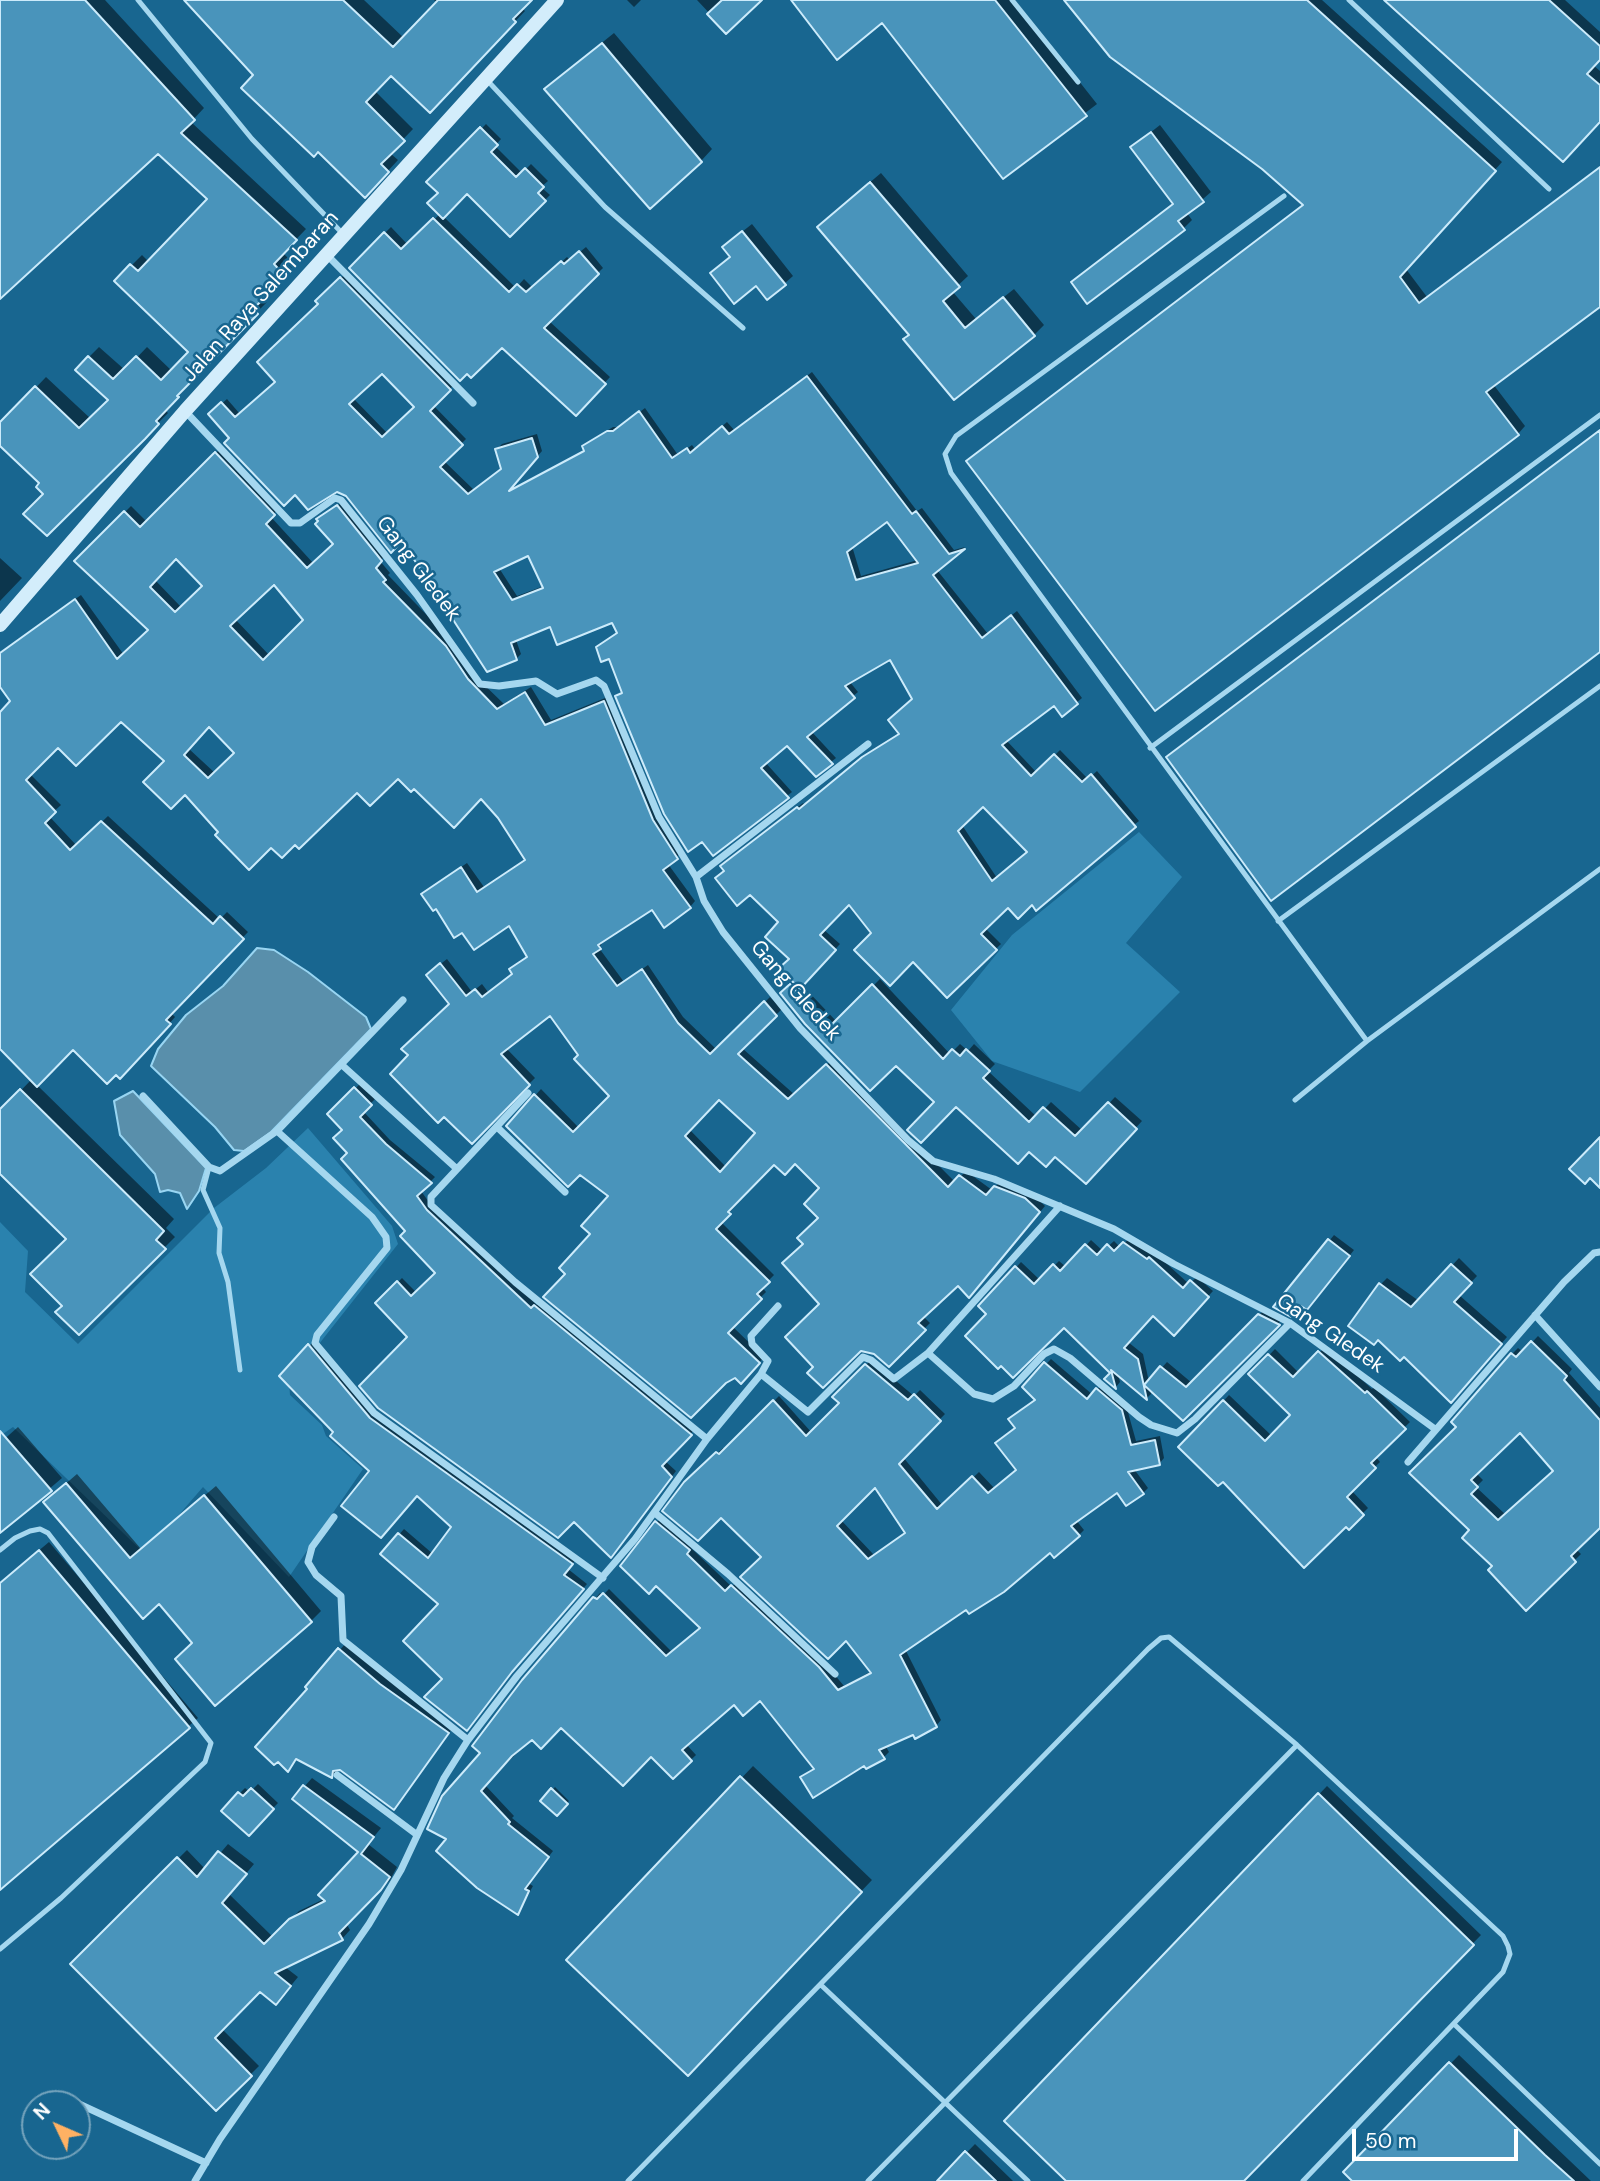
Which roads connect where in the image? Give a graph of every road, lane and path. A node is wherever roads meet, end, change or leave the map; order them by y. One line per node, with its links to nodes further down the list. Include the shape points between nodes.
1 (138, 0): 9 (lane, via 251,139)
2 (557, 0): 5 (main road, Jalan Raya Salembaran)
3 (1013, 0): 6 (lane)
4 (1349, 0): 7 (lane)
5 (486, 79): 9 (main road, Jalan Raya Salembaran); 11 (lane, via 606,207)
6 (1078, 82)
7 (1549, 189)
8 (1284, 196): 18 (lane, via 956,436 945,454 951,473)
9 (346, 236): 10 (main road, Jalan Raya Salembaran)
10 (327, 255): 12 (street); 13 (main road, Jalan Raya Salembaran)
11 (743, 328)
12 (473, 403)
13 (185, 411): 15 (main road, Jalan Raya Salembaran); 20 (street, Gang Gledek, via 291,523 300,523 335,498 341,500 480,684 536,681 557,694 596,680 602,684 659,817)
14 (1600, 415): 18 (lane)
15 (0, 625)
16 (1600, 686): 21 (lane)
17 (869, 744): 20 (street)
18 (1150, 748): 21 (lane)
19 (1600, 869): 23 (lane)
20 (696, 877): 33 (street, Gang Gledek, via 704,901 741,957 800,1028 908,1140 933,1161 995,1179)
21 (1278, 921): 23 (lane)
22 (403, 1000): 24 (street)
23 (1367, 1041): 27 (lane)
24 (342, 1065): 29 (street); 31 (street)
25 (528, 1093): 28 (street)
26 (143, 1096): 30 (street)
27 (1295, 1100)
28 (497, 1128): 31 (street); 32 (street)
29 (277, 1131): 30 (street, via 230,1166 220,1171); 48 (street, via 372,1217 386,1237 387,1248 315,1343 374,1413)
30 (209, 1167): 39 (lane, via 203,1190 220,1228 219,1253 228,1282)
31 (457, 1169): 43 (street, via 431,1197 431,1205 515,1282)
32 (565, 1192)
33 (1060, 1206): 37 (street, Gang Gledek, via 1114,1228); 38 (street)
34 (1600, 1251): 36 (street)
35 (778, 1306): 40 (street, via 751,1336 752,1344 768,1361)
36 (1535, 1315): 41 (street); 42 (street)
37 (1290, 1323): 38 (street, via 1177,1433 1139,1417 1054,1349 1014,1387 993,1399 974,1394); 42 (street, Gang Gledek)
38 (928, 1353): 40 (street, via 894,1379 863,1357 808,1412)
39 (240, 1370)
40 (761, 1374): 43 (street)
41 (1600, 1387)
42 (1435, 1429): 44 (street)
43 (707, 1439): 45 (street)
44 (1408, 1461)
45 (655, 1513): 48 (street); 49 (street)
46 (334, 1517): 50 (street, via 312,1547 308,1562 341,1596 343,1640)
47 (0, 1550): 54 (lane, via 30,1531 48,1533 211,1743 205,1762)
48 (603, 1578): 50 (street)
49 (835, 1674)
50 (468, 1740): 53 (street)
51 (1297, 1745): 55 (lane, via 1182,1646 1169,1637 1161,1638); 56 (lane, via 1503,1936 1510,1954 1503,1972); 57 (lane)
52 (337, 1775): 53 (street)
53 (416, 1834): 59 (street, via 369,1924)
54 (0, 1949)
55 (821, 1985): 57 (lane); 62 (lane)
56 (1455, 2025): 60 (lane); 65 (lane)
57 (944, 2104): 63 (lane); 64 (lane)
58 (91, 2110): 59 (street)
59 (206, 2163): 61 (street)
60 (1600, 2164)
61 (195, 2181)
62 (628, 2181)
63 (868, 2181)
64 (1028, 2181)
65 (1303, 2181)

